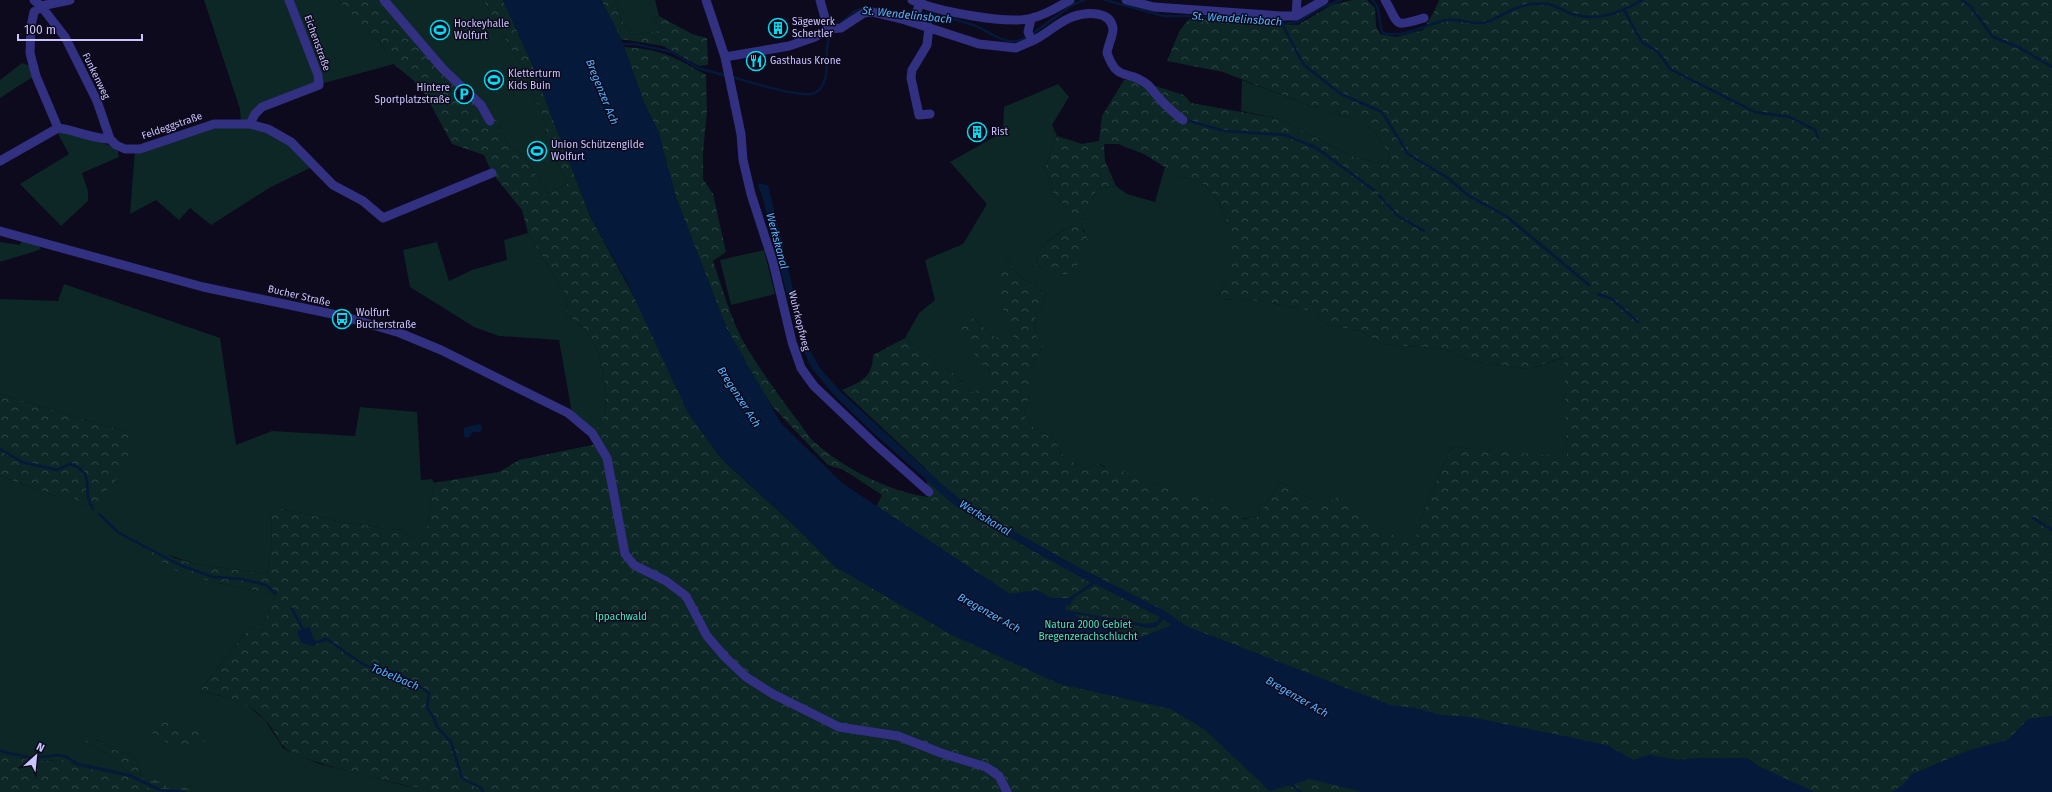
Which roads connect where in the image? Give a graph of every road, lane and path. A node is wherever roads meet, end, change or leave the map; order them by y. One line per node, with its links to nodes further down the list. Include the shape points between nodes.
1 (34, 0): 13 (street, Funkenweg)
2 (70, 0): 13 (street)
3 (289, 0): 25 (street, Eichenstraße, via 318,75 319,84 262,107)
4 (384, 0): 24 (street, via 443,69 481,105)
5 (706, 0): 21 (street, Wuhrkopfweg)
6 (820, 0): 19 (street)
7 (1070, 0): 16 (street, via 1051,12)
8 (1126, 0): 14 (street, via 1154,7)
9 (1297, 0): 14 (street)
10 (1324, 0): 14 (street)
11 (1385, 0): 15 (street, via 1399,24)
12 (917, 2): 16 (street, via 952,12 1018,20); 17 (street)
13 (41, 6): 26 (street, via 34,12 30,53 36,76); 27 (street, Funkenweg, via 65,37 97,101)
14 (1296, 16)
15 (1424, 18)
16 (1031, 19): 20 (street)
17 (913, 21): 18 (street); 19 (street, via 872,12 864,13)
18 (929, 28): 20 (street, via 993,46 1016,48); 22 (street, via 927,45 912,70 911,78 919,116)
19 (832, 29): 21 (street, via 789,46)
20 (1030, 37): 23 (street, via 1072,17 1104,15 1111,21 1113,31 1107,53 1110,62 1122,75 1134,76 1148,85 1170,110)
21 (725, 57): 31 (street, Wuhrkopfweg, via 751,194 773,262 792,342 801,368 814,386)
22 (930, 114)
23 (1183, 120)
24 (490, 122)
25 (250, 124): 27 (street, Feldeggstraße, via 214,124 140,149 125,149); 29 (street, Feldeggstraße, via 268,129 291,142 333,185 362,200 383,218)
26 (58, 128): 27 (street, Feldeggstraße, via 99,139); 28 (street)
27 (110, 139)
28 (0, 161)
29 (492, 173)
30 (0, 231): 32 (street, Bucher Straße, via 171,278 342,316 413,338 568,413 592,433 607,458 625,554 634,565 666,581 686,596 707,636 746,677 773,694 839,727 898,736 986,767 999,776)
31 (929, 492)
32 (1007, 792)

